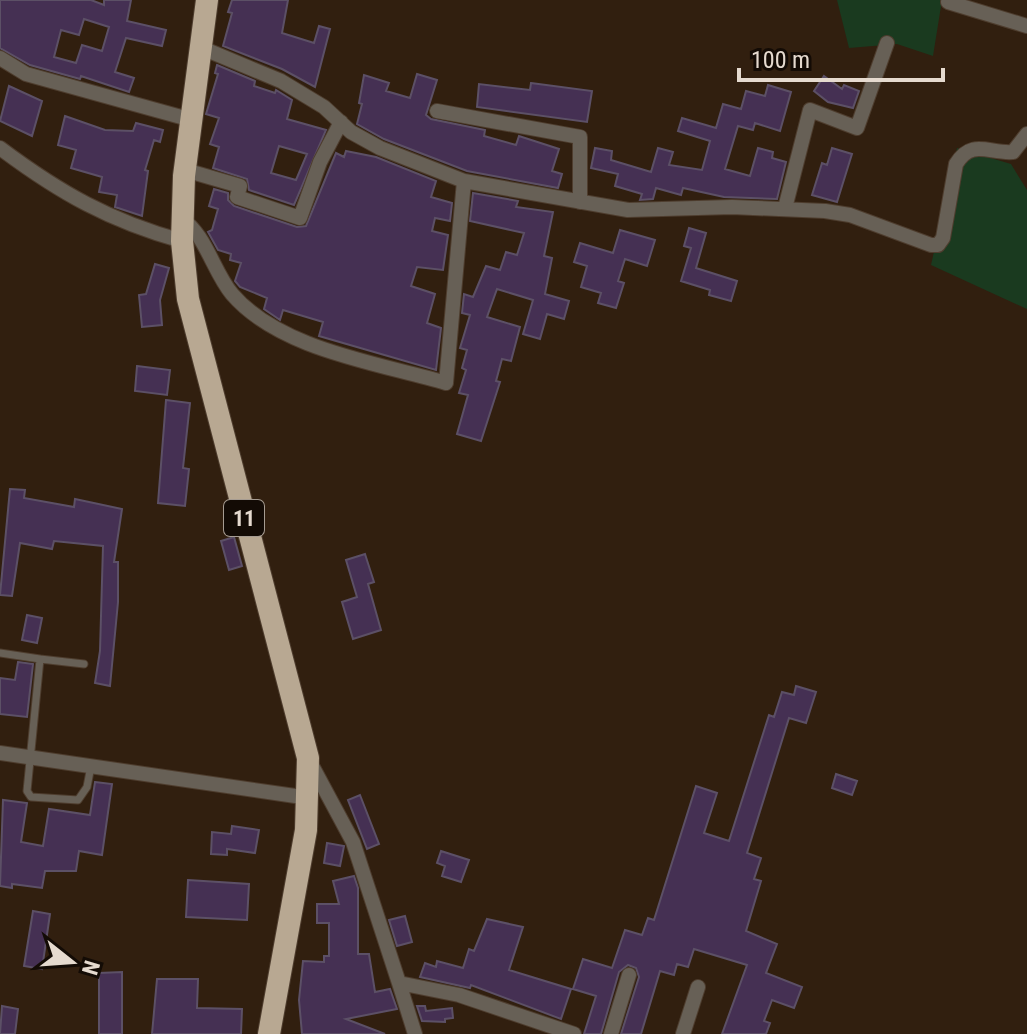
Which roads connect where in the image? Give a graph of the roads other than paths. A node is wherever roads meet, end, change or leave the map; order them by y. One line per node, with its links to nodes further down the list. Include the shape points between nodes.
1 (207, 0): 5 (highway, 11)
2 (948, 2): 3 (street)
3 (1027, 26)
4 (887, 43): 15 (street, via 857,128 810,110)
5 (202, 48): 8 (highway, 11); 9 (street, via 281,81)
6 (0, 58): 8 (street, via 26,74)
7 (437, 111): 14 (street, via 580,137)
8 (192, 120): 12 (highway, 11)
9 (341, 122): 12 (street, via 300,218 237,197 240,186); 13 (street, via 380,148)
10 (1027, 134): 15 (street, via 1013,152 980,147 961,157 938,245 850,215)
11 (0, 148): 17 (street, via 94,211)
12 (185, 170): 16 (highway, 11)
13 (464, 181): 14 (street); 16 (street, via 446,383 291,338 233,295 195,231)
14 (580, 202): 15 (street, via 628,210)
15 (785, 208)
16 (181, 218): 17 (highway, 11)
17 (182, 241): 23 (highway, 11, via 188,299)
18 (0, 653): 19 (lane)
19 (40, 659): 20 (lane); 22 (lane)
20 (84, 664)
21 (0, 753): 22 (street)
22 (31, 757): 24 (street); 24 (lane, via 27,791 37,799 78,800)
23 (308, 758): 25 (highway, 11); 27 (street, via 353,842)
24 (91, 766): 25 (street)
25 (309, 798): 29 (highway, 11)
26 (629, 975): 32 (street)
27 (399, 983): 30 (street); 31 (street, via 459,995)
28 (698, 987): 33 (street)
29 (269, 1034)
30 (415, 1034)
31 (574, 1034)
32 (611, 1034)
33 (683, 1034)

